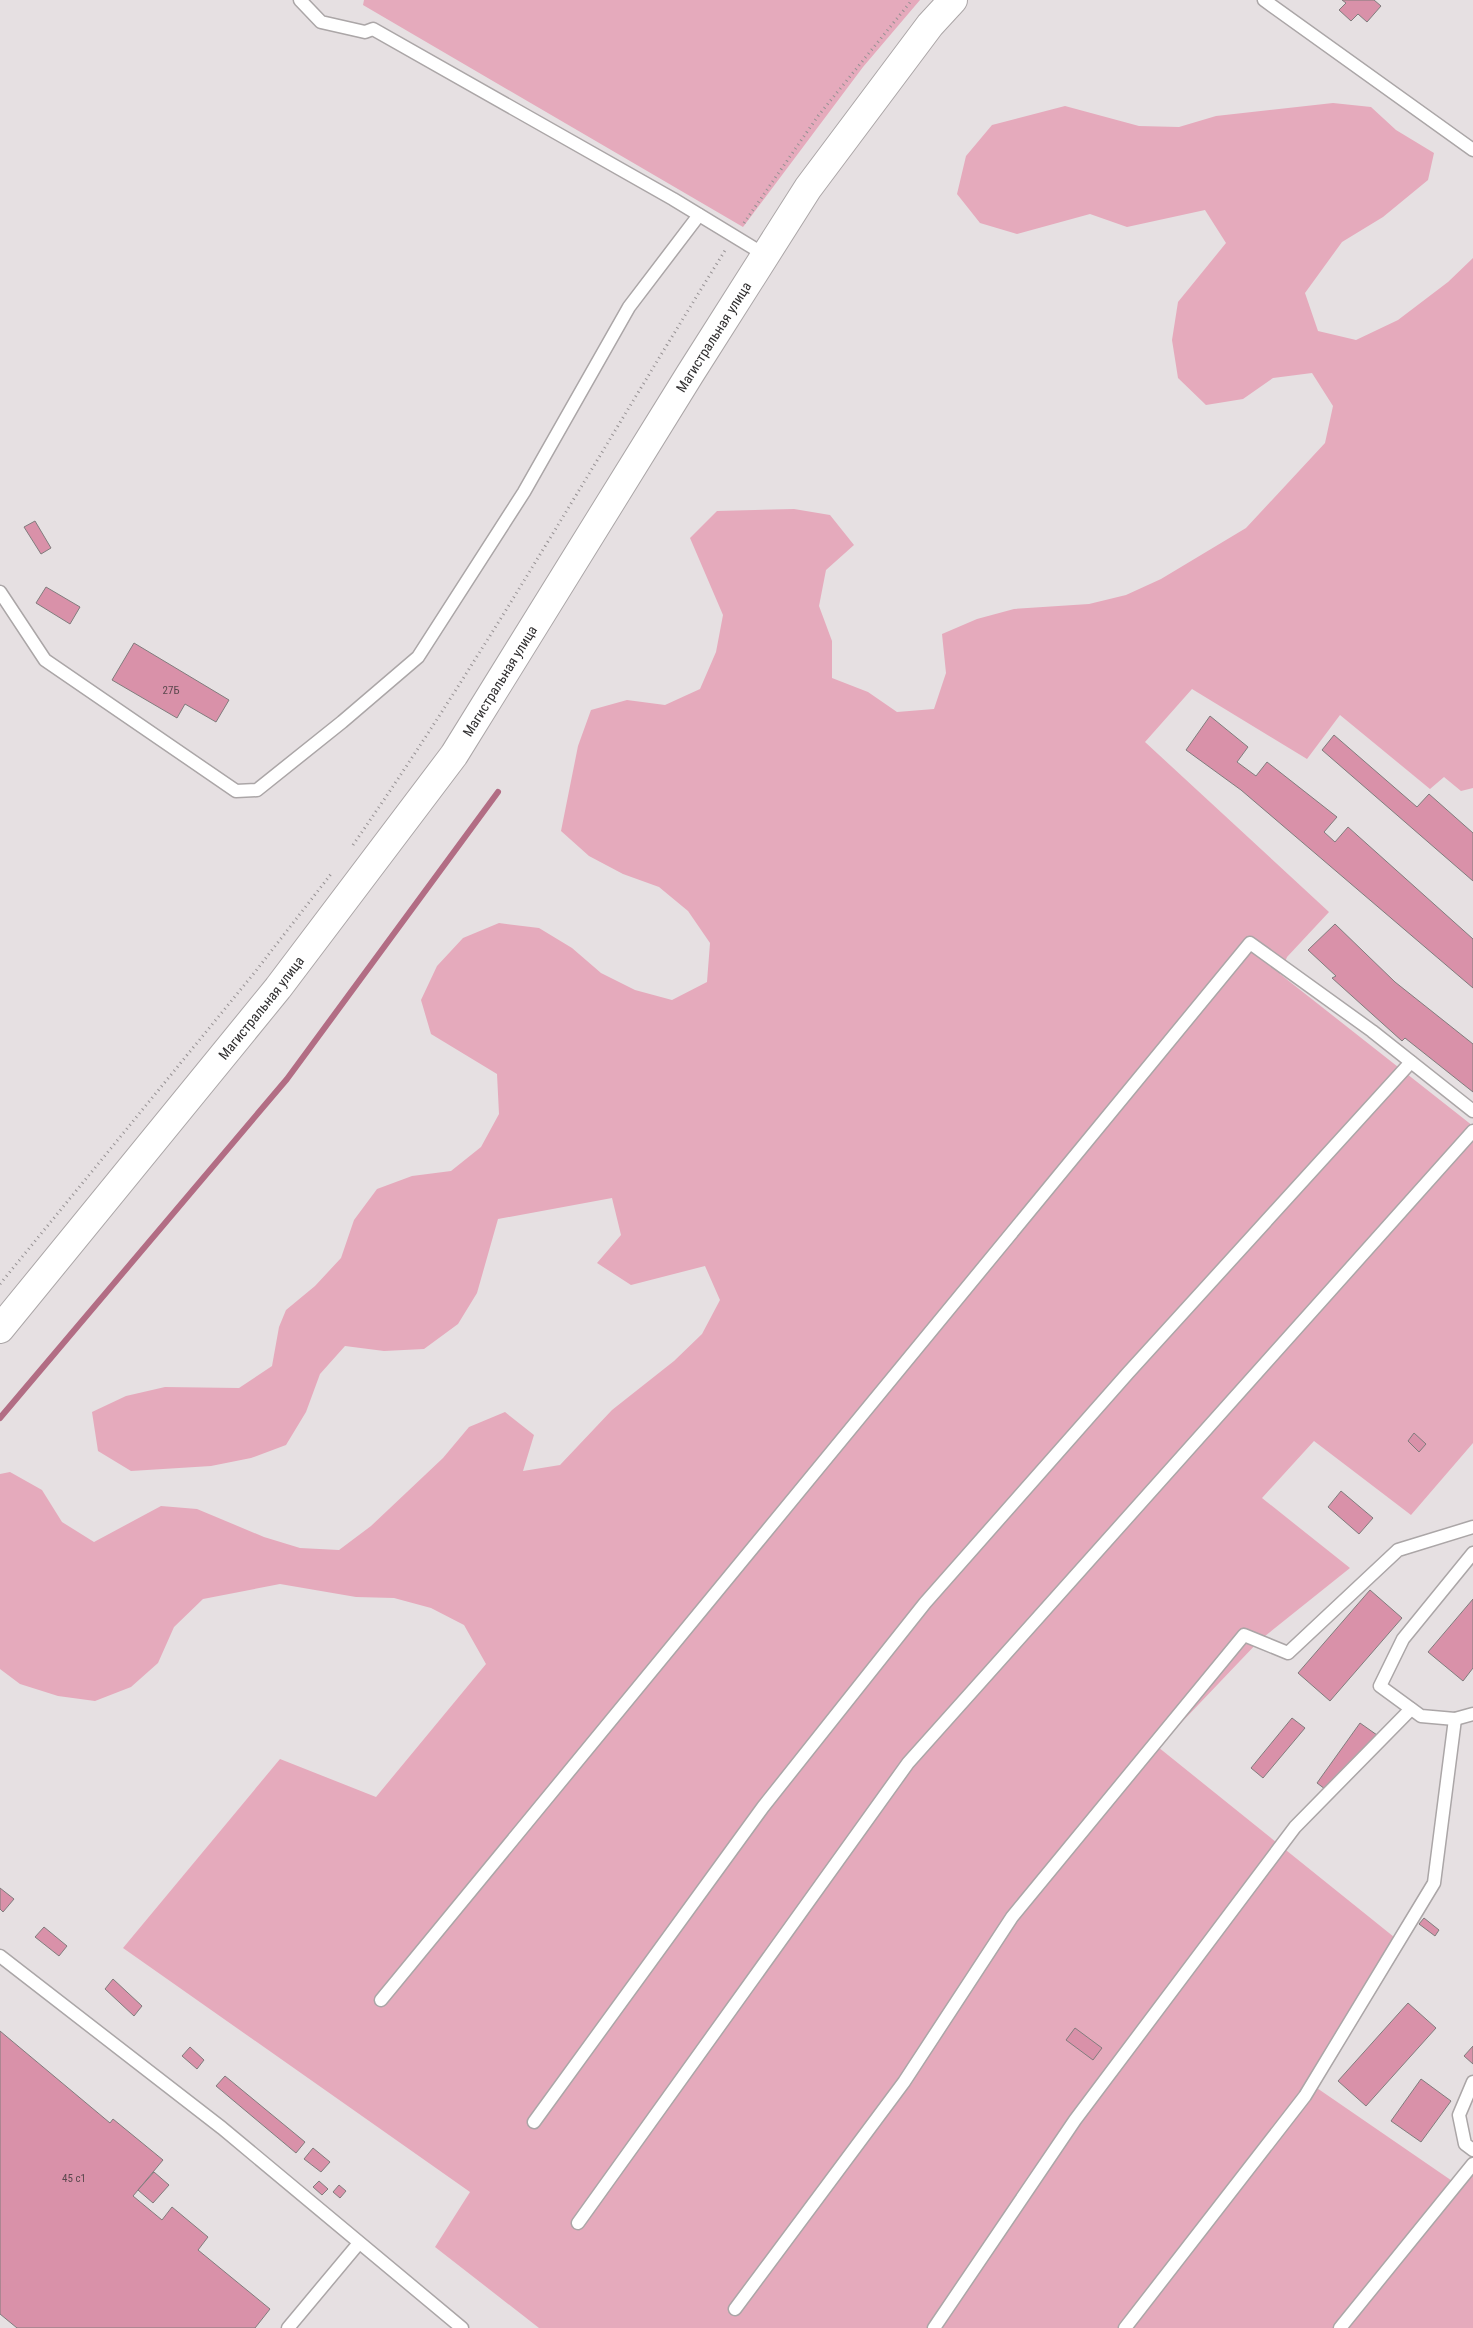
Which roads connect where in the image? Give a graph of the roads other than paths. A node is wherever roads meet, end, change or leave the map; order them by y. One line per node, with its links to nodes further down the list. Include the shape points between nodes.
1 (300, 0): 5 (lane, via 322,22 365,32 373,29)
2 (953, 0): 6 (main road, Магистральная улица, via 930,25 808,188)
3 (1264, 0): 4 (lane)
4 (1473, 150)
5 (700, 215): 6 (lane); 7 (lane, via 629,307 524,492 418,657 257,790 236,791 45,660)
6 (765, 255): 11 (main road, Магистральная улица, via 454,756 278,988)
7 (0, 592)
8 (1410, 1062): 9 (lane); 18 (lane, via 1250,943); 20 (lane, via 925,1603 763,1808)
9 (1473, 1111)
10 (1473, 1131): 23 (lane, via 908,1763)
11 (0, 1329)
12 (1473, 1527): 25 (lane, via 1398,1550 1288,1653 1244,1635 1012,1917 904,2082)
13 (1473, 1553): 14 (lane, via 1403,1639 1380,1686)
14 (1411, 1709): 16 (lane, via 1421,1716); 28 (lane, via 1295,1827 1075,2120)
15 (1473, 1714): 16 (lane)
16 (1455, 1718): 29 (lane, via 1434,1883 1305,2096)
17 (0, 1956): 24 (lane, via 222,2128)
18 (381, 2000)
19 (1473, 2082): 21 (lane, via 1459,2115 1465,2144)
20 (534, 2122)
21 (1473, 2150)
22 (1473, 2164): 30 (lane)
23 (578, 2223)
24 (359, 2243): 26 (lane); 27 (lane)
25 (735, 2308)
26 (288, 2328)
27 (462, 2328)
28 (934, 2328)
29 (1125, 2328)
30 (1340, 2328)

